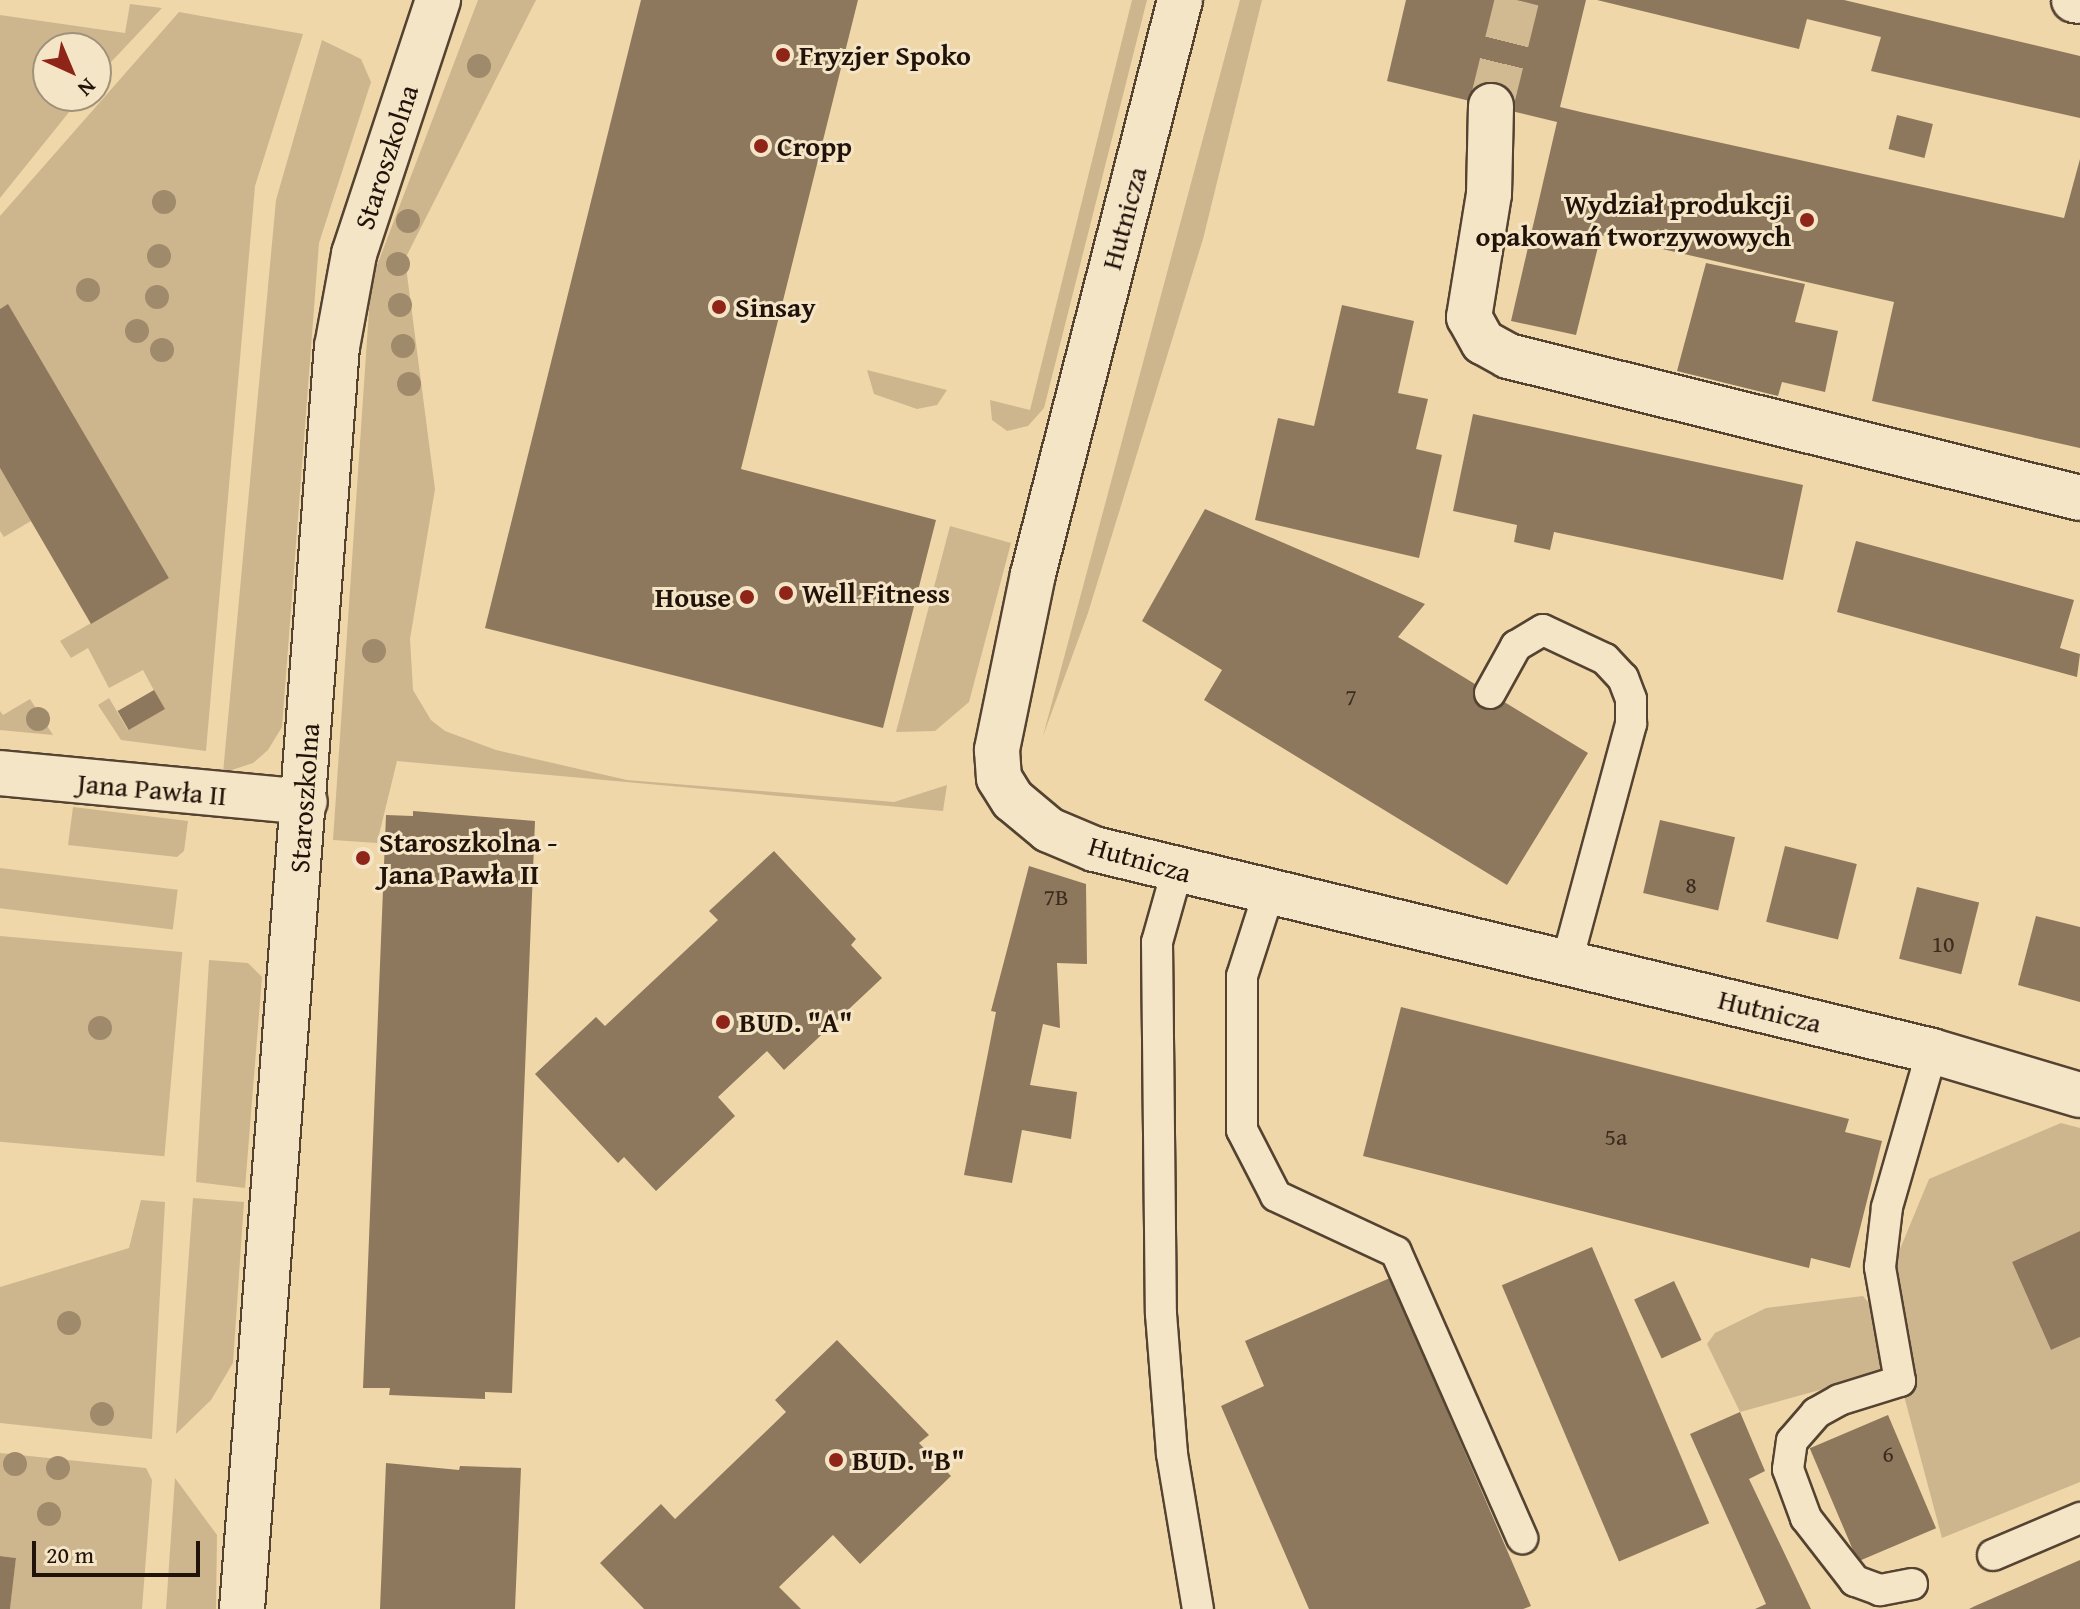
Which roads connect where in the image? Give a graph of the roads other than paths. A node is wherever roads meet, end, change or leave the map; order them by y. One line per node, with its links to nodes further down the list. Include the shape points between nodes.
1 (438, 0): 7 (street, Staroszkolna, via 354,254 337,347)
2 (1180, 0): 8 (street, Hutnicza, via 1054,488 997,750 999,778 1013,800 1049,830 1094,849)
3 (1491, 106): 4 (street, via 1489,194 1469,317 1483,342 1508,356)
4 (2080, 498)
5 (1490, 693): 10 (lane, via 1516,646 1543,630 1605,659 1623,678 1631,699 1631,724)
6 (0, 773): 7 (street, Jana Pawła II)
7 (305, 802): 17 (street, Staroszkolna)
8 (1177, 871): 9 (street, Hutnicza); 18 (lane, via 1157,942 1161,1314 1172,1454)
9 (1269, 892): 10 (street, Hutnicza); 14 (lane, via 1242,976 1242,1130 1276,1196 1396,1252)
10 (1567, 962): 11 (street, Hutnicza)
11 (1932, 1051): 12 (street, Hutnicza); 16 (lane, via 1887,1207 1880,1267 1900,1381 1816,1413 1792,1441 1788,1469 1806,1518 1855,1581 1880,1590)
12 (2080, 1095)
13 (2080, 1518): 15 (lane)
14 (1522, 1538)
15 (1993, 1555)
16 (1912, 1584)
17 (242, 1609)
18 (1198, 1609)

